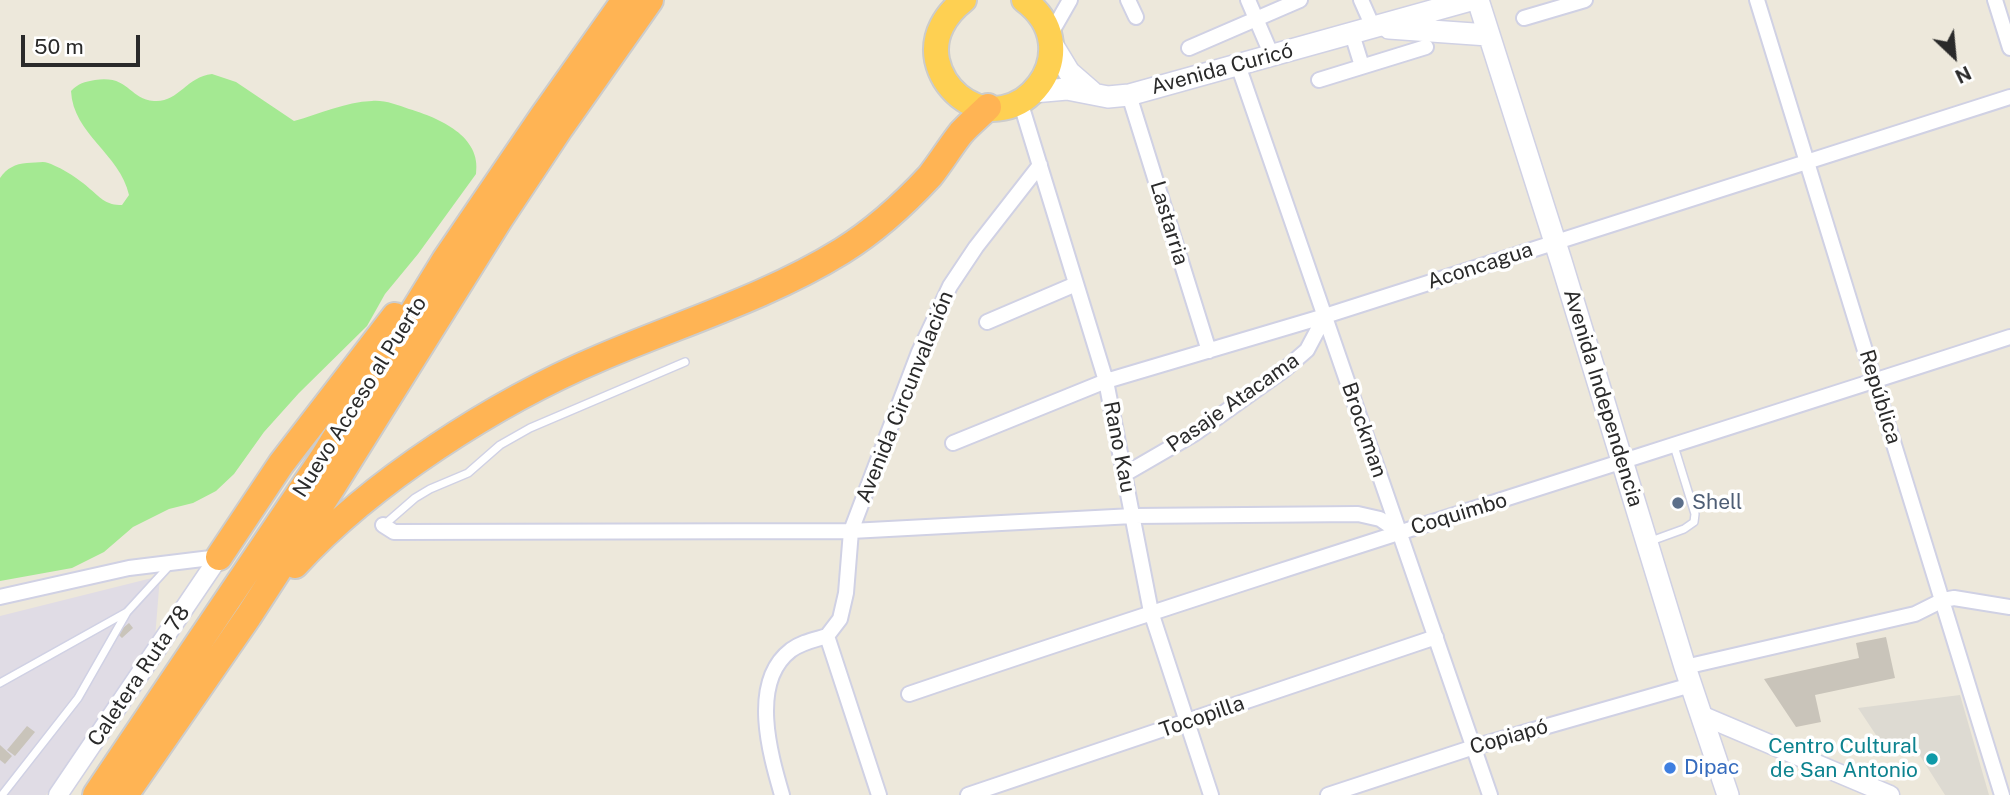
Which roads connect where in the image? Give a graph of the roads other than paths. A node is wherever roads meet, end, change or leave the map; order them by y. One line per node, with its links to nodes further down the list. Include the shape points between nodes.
1 (625, 0): 38 (highway, Nuevo Acceso al Puerto)
2 (650, 0): 63 (highway, Nuevo Acceso al Puerto, via 499,220)
3 (964, 0): 34 (highway, via 940,29 936,55 944,80 963,99)
4 (1024, 0): 5 (street); 22 (highway, via 1041,15)
5 (1040, 0)
6 (1070, 0): 22 (street)
7 (1128, 0): 16 (street)
8 (1248, 0): 18 (street)
9 (1300, 0): 18 (street, Avenida Curicó)
10 (1361, 0): 19 (street)
11 (1471, 0): 19 (main road, Avenida Curicó)
12 (1478, 0): 21 (main road, Avenida Independencia)
13 (1585, 0): 17 (street)
14 (1757, 0): 35 (street, República)
15 (1995, 0): 25 (street)
16 (1136, 17)
17 (1524, 18)
18 (1256, 19): 24 (street, Avenida Curicó); 26 (street)
19 (1373, 27): 20 (main road, Avenida Curicó); 21 (main road)
20 (1352, 34): 26 (main road, Avenida Curicó); 28 (street)
21 (1488, 35): 37 (main road, Avenida Independencia)
22 (1051, 39): 30 (main road, via 1064,66); 32 (highway, via 1048,70)
23 (1426, 47): 28 (street, Avenida Curicó)
24 (1188, 48)
25 (2010, 48)
26 (1272, 56): 27 (main road, Avenida Curicó)
27 (1238, 65): 31 (main road, Avenida Curicó); 40 (street, Brockman)
28 (1362, 66): 29 (street, Avenida Curicó)
29 (1319, 80)
30 (1092, 92): 31 (main road, Avenida Curicó, via 1108,97); 32 (main road, Avenida Curicó, via 1067,89)
31 (1129, 95): 43 (street, Lastarria)
32 (1026, 97): 34 (highway); 36 (street, Rano Kau)
33 (2010, 97): 35 (street, Aconcagua)
34 (988, 107): 63 (highway, via 912,194 845,250 789,280 597,359 494,412 418,461 337,524)
35 (1807, 161): 37 (street, Aconcagua); 45 (street, República)
36 (1040, 165): 39 (street, Rano Kau); 53 (street, Avenida Circunvalación, via 950,286 914,363)
37 (1555, 242): 40 (street, Aconcagua); 49 (main road, Avenida Independencia)
38 (445, 260): 56 (highway, via 349,372); 74 (highway, Nuevo Acceso al Puerto, via 323,458)
39 (1076, 284): 41 (street); 46 (street, Rano Kau)
40 (1325, 316): 43 (street, Aconcagua); 50 (street, Pasaje Atacama, via 1307,350 1284,370 1195,434); 54 (street, Brockman)
41 (987, 322)
42 (2010, 337): 45 (street, Coquimbo)
43 (1209, 351): 46 (street, Aconcagua)
44 (685, 362): 52 (lane, via 530,428 500,445 468,473 415,498)
45 (1875, 381): 48 (street, Coquimbo); 59 (street, República)
46 (1106, 382): 47 (street, Aconcagua); 50 (street, Rano Kau)
47 (953, 443)
48 (1674, 446): 49 (street, Coquimbo); 55 (lane, via 1694,522)
49 (1623, 463): 54 (street, Coquimbo); 55 (main road, Avenida Independencia)
50 (1125, 474): 51 (street, Rano Kau)
51 (1133, 516): 53 (street); 54 (street, via 1358,514 1380,519); 62 (street, Rano Kau)
52 (383, 525): 53 (street, via 394,531)
53 (851, 531): 64 (street, Avenida Circunvalación, via 846,593 839,619)
54 (1399, 532): 62 (street, Coquimbo); 65 (street, Brockman)
55 (1647, 542): 66 (main road, Avenida Independencia)
56 (219, 557): 57 (street); 73 (street, Caletera Ruta 78)
57 (173, 562): 58 (street); 61 (lane)
58 (0, 597)
59 (1943, 600): 60 (street, Copiapó, via 1969,599); 66 (street, Copiapó, via 1915,614); 84 (street, República)
60 (2010, 607)
61 (127, 612): 67 (lane); 72 (lane, via 78,698)
62 (1151, 612): 68 (street, Coquimbo); 70 (street, Rano Kau)
63 (248, 617): 75 (highway, Nuevo Acceso al Puerto)
64 (827, 636): 76 (street, via 788,652 774,672 766,697 767,735); 77 (street)
65 (1436, 637): 70 (street, Tocopilla); 71 (street, Brockman)
66 (1688, 676): 69 (main road, Avenida Independencia); 71 (street, Copiapó)
67 (0, 683)
68 (909, 694)
69 (1701, 715): 82 (main road, Avenida Independencia); 83 (street)
70 (1187, 722): 78 (street, Tocopilla); 79 (street, Rano Kau)
71 (1474, 747): 80 (street, Copiapó); 81 (street, Brockman)
72 (2, 795)
73 (58, 795)
74 (96, 795)
75 (125, 795)
76 (782, 795)
77 (878, 795)
78 (968, 795)
79 (1211, 795)
80 (1328, 795)
81 (1490, 795)
82 (1728, 795)
83 (1890, 795)
84 (2002, 795)

